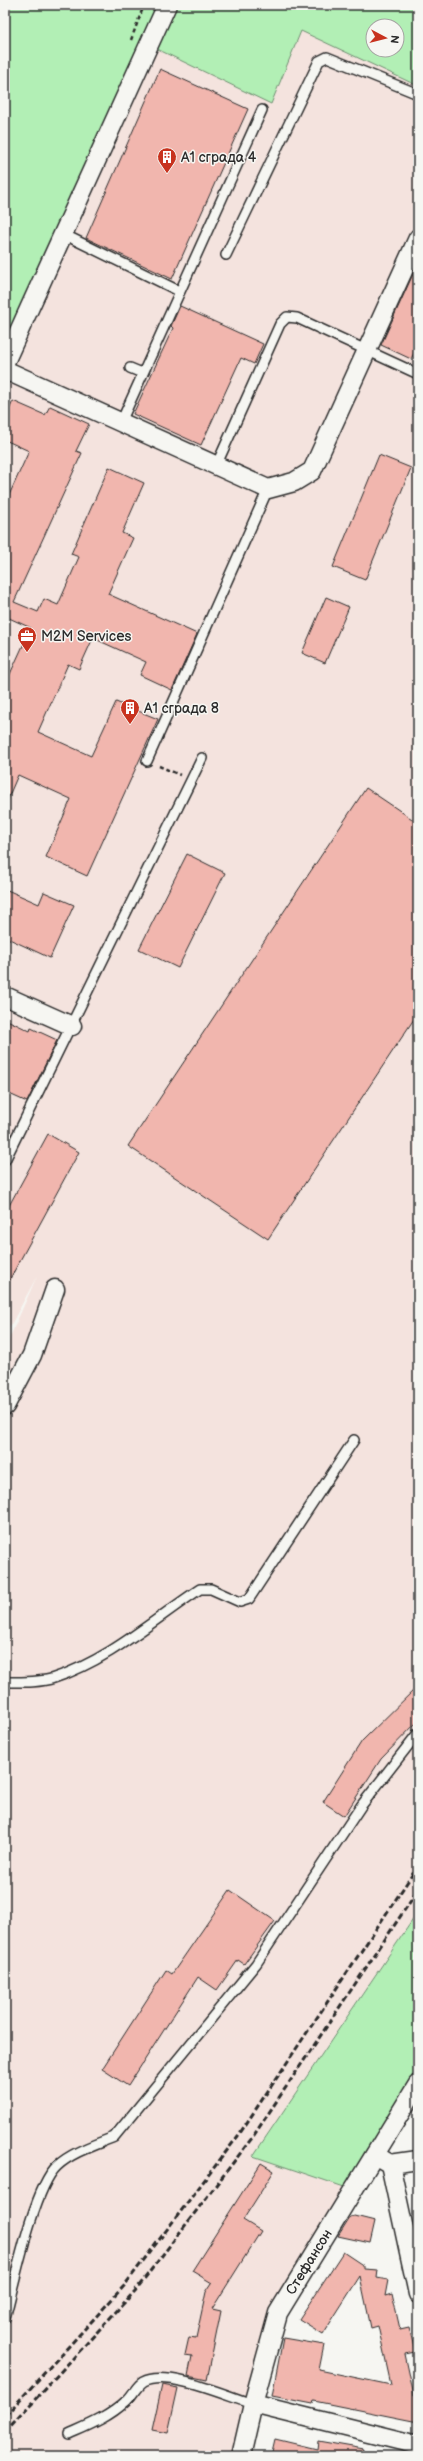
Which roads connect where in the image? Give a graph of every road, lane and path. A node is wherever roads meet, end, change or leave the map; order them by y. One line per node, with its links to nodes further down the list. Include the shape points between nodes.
1 (167, 5): 4 (street)
2 (418, 94): 6 (lane, via 327,57 319,61)
3 (262, 110): 7 (lane)
4 (63, 234): 7 (lane); 9 (street)
5 (418, 238): 8 (street)
6 (226, 256)
7 (178, 291): 12 (lane)
8 (367, 350): 13 (lane); 15 (lane, via 292,316 283,320); 16 (street, via 312,471 294,482)
9 (5, 362)
10 (130, 368): 12 (lane)
11 (5, 370): 14 (street)
12 (142, 373): 14 (lane)
13 (418, 374)
14 (121, 422): 15 (street)
15 (216, 466): 16 (street)
16 (268, 489): 18 (lane)
17 (202, 758): 19 (lane)
18 (147, 761): 19 (path)
19 (192, 780): 21 (lane)
20 (5, 996): 21 (street)
21 (72, 1026): 22 (lane)
22 (5, 1160)
23 (55, 1289): 24 (street, via 32,1355)
24 (5, 1406)
25 (354, 1440): 26 (lane, via 249,1599 240,1602 211,1589 200,1589 119,1647 82,1667 52,1678)
26 (5, 1682)
27 (418, 1733): 32 (lane, via 361,1806 256,1964 114,2137 84,2149 56,2166 37,2200)
28 (418, 2084): 29 (street, Стефансон)
29 (382, 2160): 30 (street); 31 (street); 33 (street, Стефансон, via 278,2314)
30 (418, 2160)
31 (418, 2294)
32 (5, 2318)
33 (252, 2404): 34 (lane, via 171,2378 155,2378 142,2382 126,2401 109,2415); 35 (street); 38 (street, Стефансон)
34 (69, 2434)
35 (418, 2446)
36 (50, 2452): 37 (path)
37 (48, 2456)
38 (241, 2456)

